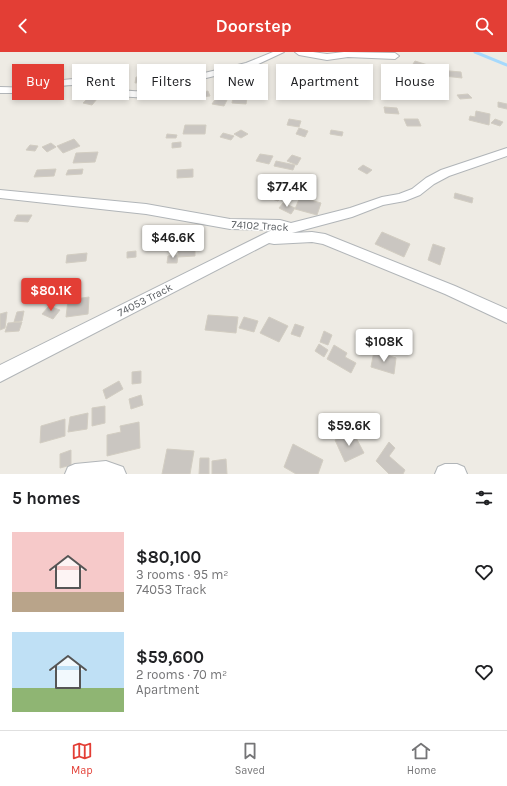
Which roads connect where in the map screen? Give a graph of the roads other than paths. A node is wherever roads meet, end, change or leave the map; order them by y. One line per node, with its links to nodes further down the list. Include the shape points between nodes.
1 (280, 52): 4 (street, via 248,66 141,94 126,94 74,82 26,90)
2 (299, 52): 3 (street, via 327,57 348,54)
3 (394, 56)
4 (0, 90)
5 (507, 152): 7 (street, 74102 Track, via 445,173 402,198)
6 (0, 194): 7 (street, 74102 Track, via 146,209 230,224 280,225)
7 (291, 228): 8 (street, 74053 Track)
8 (262, 241): 9 (street, via 305,237 325,239); 10 (street, 74053 Track)
9 (507, 316)
10 (0, 374)
11 (75, 474): 12 (street, via 106,471)
12 (116, 474)
13 (445, 474): 14 (street)
14 (457, 474)

